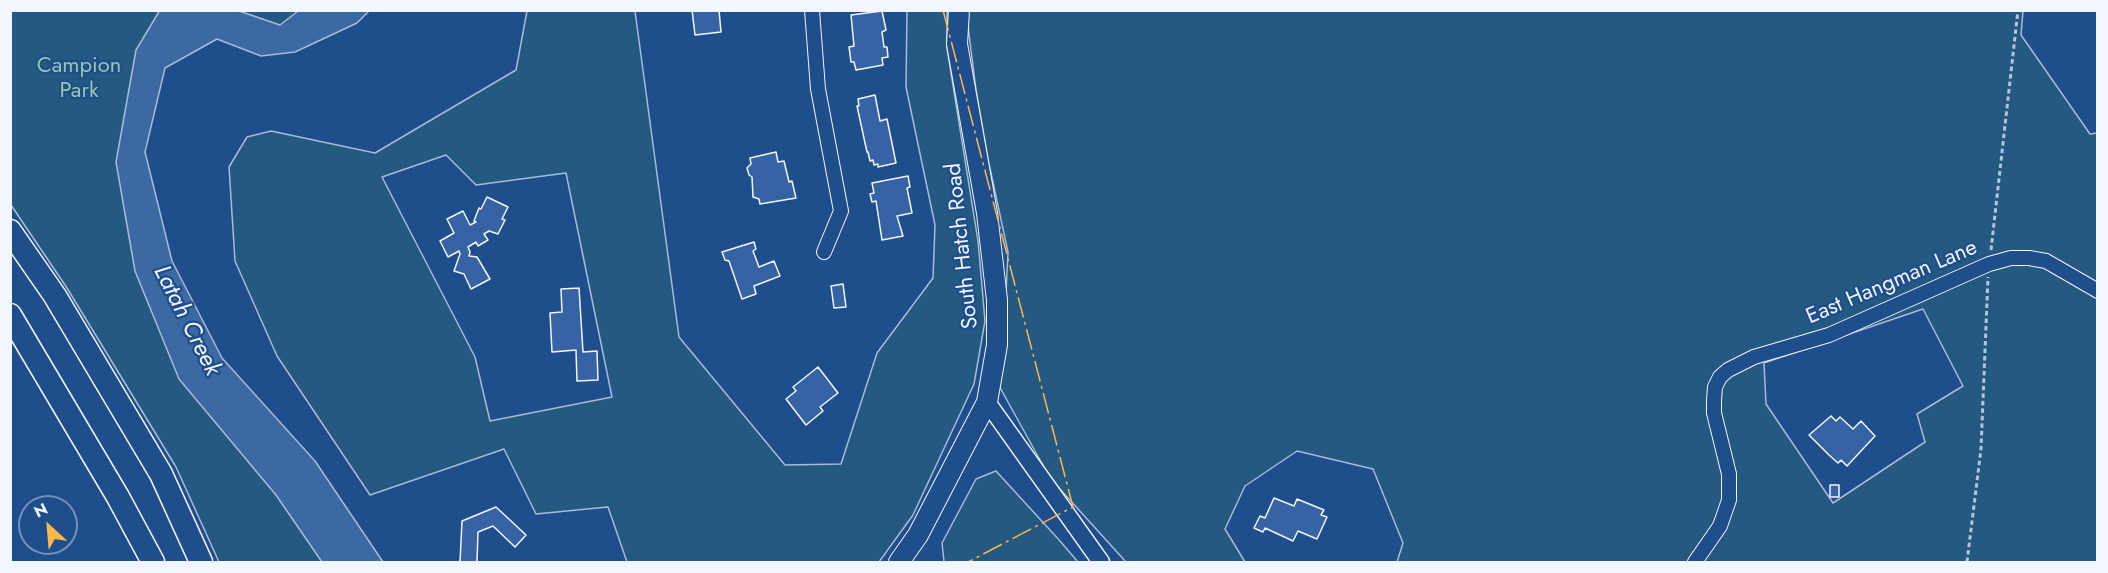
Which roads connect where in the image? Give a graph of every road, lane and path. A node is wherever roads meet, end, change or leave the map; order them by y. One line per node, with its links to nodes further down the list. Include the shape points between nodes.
1 (812, 10): 5 (street, via 818,89 841,211)
2 (959, 10): 9 (main road, South Hatch Road, via 957,44 987,213 997,300 997,345)
3 (2018, 10): 6 (path)
4 (10, 231): 11 (highway, via 55,296 161,474)
5 (824, 252)
6 (1989, 264): 7 (street, East Hangman Lane, via 2011,258 2046,261); 14 (street, East Hangman Lane, via 1828,335 1754,357 1720,377 1715,387 1714,413 1729,474 1730,500 1720,526); 15 (path, via 1981,449)
7 (2097, 291)
8 (10, 315): 10 (highway)
9 (987, 402): 12 (main road, South Hatch Road, via 918,535); 13 (street)
10 (153, 562)
11 (201, 562)
12 (899, 562)
13 (1101, 562)
14 (1695, 562)
15 (1967, 562)

